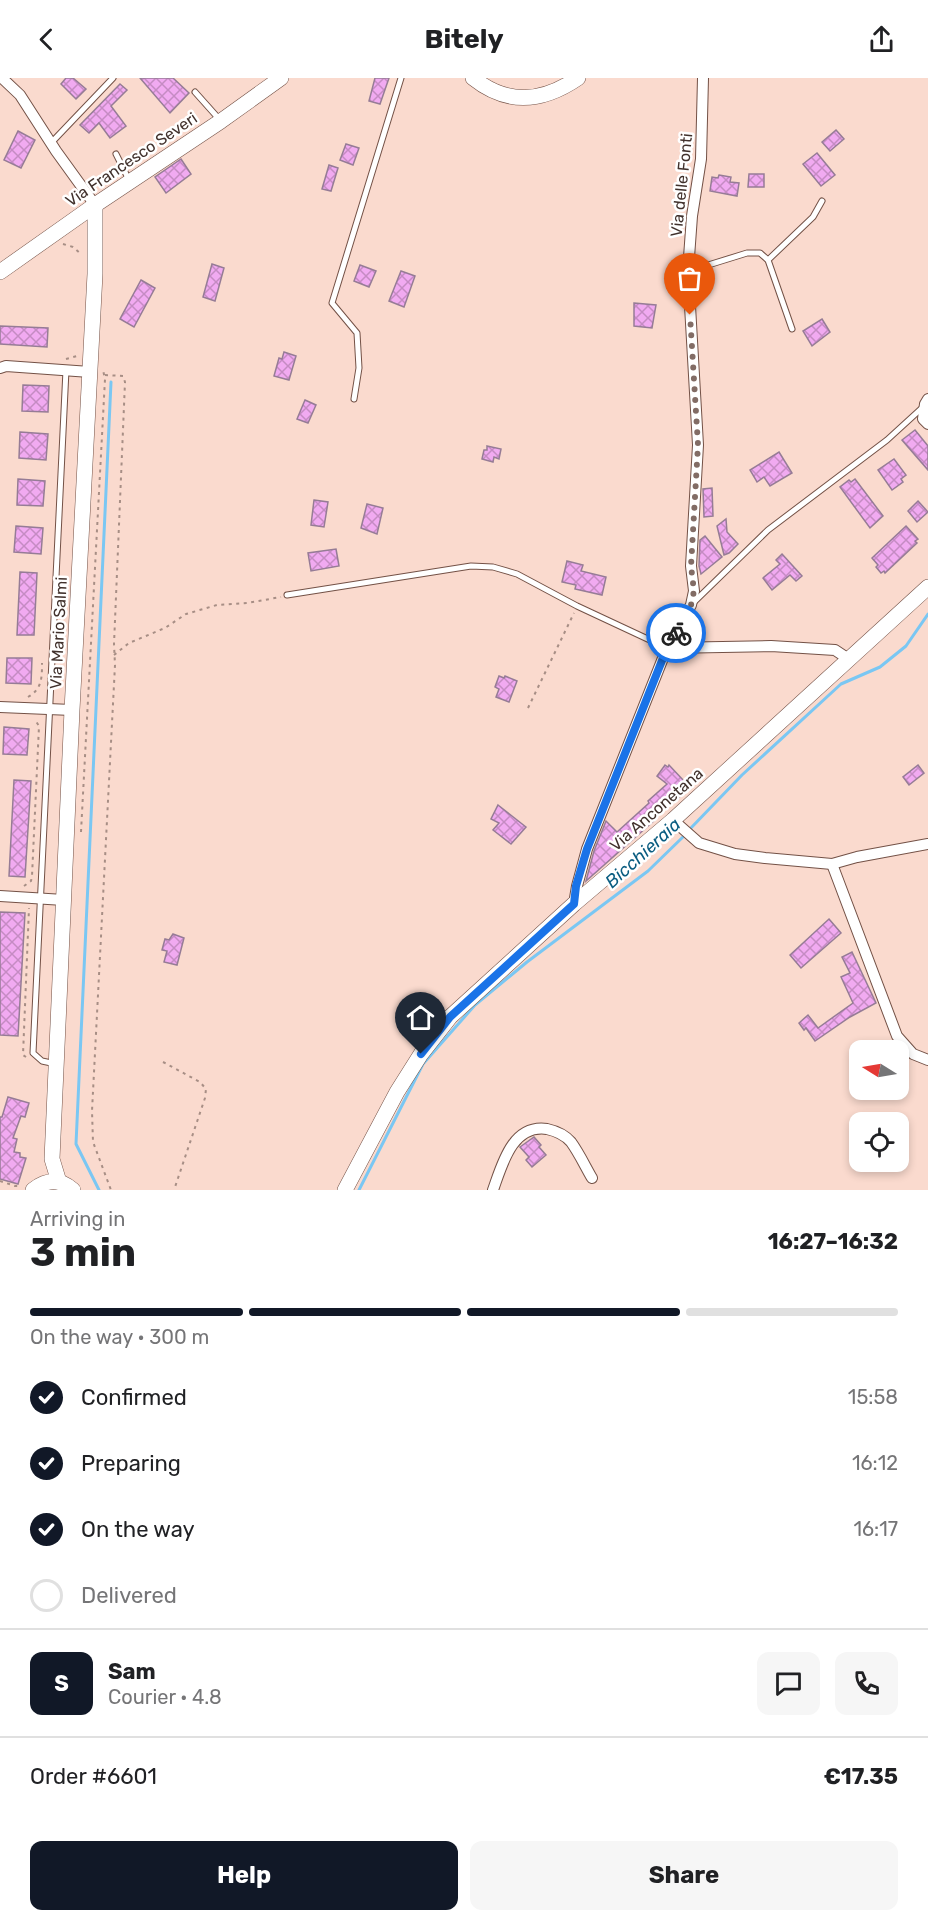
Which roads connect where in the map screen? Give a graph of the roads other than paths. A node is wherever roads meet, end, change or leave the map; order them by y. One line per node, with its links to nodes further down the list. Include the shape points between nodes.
1 (2, 78): 10 (street, via 20,95)
2 (113, 78): 10 (lane)
3 (281, 78): 9 (street, Via Francesco Severi)
4 (401, 78): 22 (lane, via 332,303 357,333 359,368)
5 (472, 78): 7 (street, via 504,94 531,98 552,94)
6 (703, 78): 17 (street, Via delle Fonti, via 701,159)
7 (573, 79)
8 (195, 92): 9 (lane)
9 (221, 121): 12 (street, Via Francesco Severi)
10 (51, 143): 14 (street)
11 (116, 154): 12 (lane)
12 (130, 182): 14 (street, Via Francesco Severi)
13 (822, 201): 15 (lane, via 813,218)
14 (94, 205): 16 (street, Via Francesco Severi); 19 (street, Via Mario Salmi)
15 (768, 260): 17 (lane, via 760,253 747,253); 18 (lane)
16 (0, 271)
17 (688, 271): 27 (street, Via delle Fonti, via 698,445)
18 (792, 329)
19 (91, 365): 21 (street); 32 (street, Via Mario Salmi)
20 (0, 368): 21 (street)
21 (66, 370): 31 (lane, Via Mario Salmi)
22 (354, 399)
23 (926, 402): 24 (street, via 923,419); 27 (lane, via 887,440 768,530)
24 (928, 424)
25 (928, 587): 29 (street, Via Anconetana)
26 (287, 595): 28 (lane, via 471,566 493,567 517,574)
27 (691, 605): 28 (street, Via delle Fonti)
28 (667, 648): 29 (street, via 793,647 835,650); 39 (street, Via delle Fonti, via 587,849)
29 (850, 660): 33 (street, Via Anconetana)
30 (0, 707): 31 (street)
31 (49, 710): 32 (street); 37 (lane, Via Mario Salmi)
32 (72, 710): 38 (street, Via Mario Salmi)
33 (677, 823): 35 (street, via 697,842 735,854); 39 (street, Via Anconetana)
34 (928, 844): 35 (street)
35 (832, 864): 40 (street, via 897,1035 913,1054)
36 (0, 896): 37 (street)
37 (39, 898): 38 (street); 41 (lane, Via Mario Salmi, via 33,1053)
38 (64, 900): 41 (street, Via Mario Salmi)
39 (574, 904): 47 (street, Via Anconetana, via 450,1017 397,1092)
40 (928, 1060)
41 (56, 1064): 42 (street, Via Mario Salmi)
42 (52, 1159): 44 (street, Via Mario Salmi); 45 (street, Via Mario Salmi)
43 (592, 1178): 48 (street, via 570,1141 559,1132 530,1130 515,1141)
44 (59, 1182): 45 (street); 46 (street)
45 (37, 1188)
46 (74, 1190)
47 (345, 1190)
48 (493, 1190)

